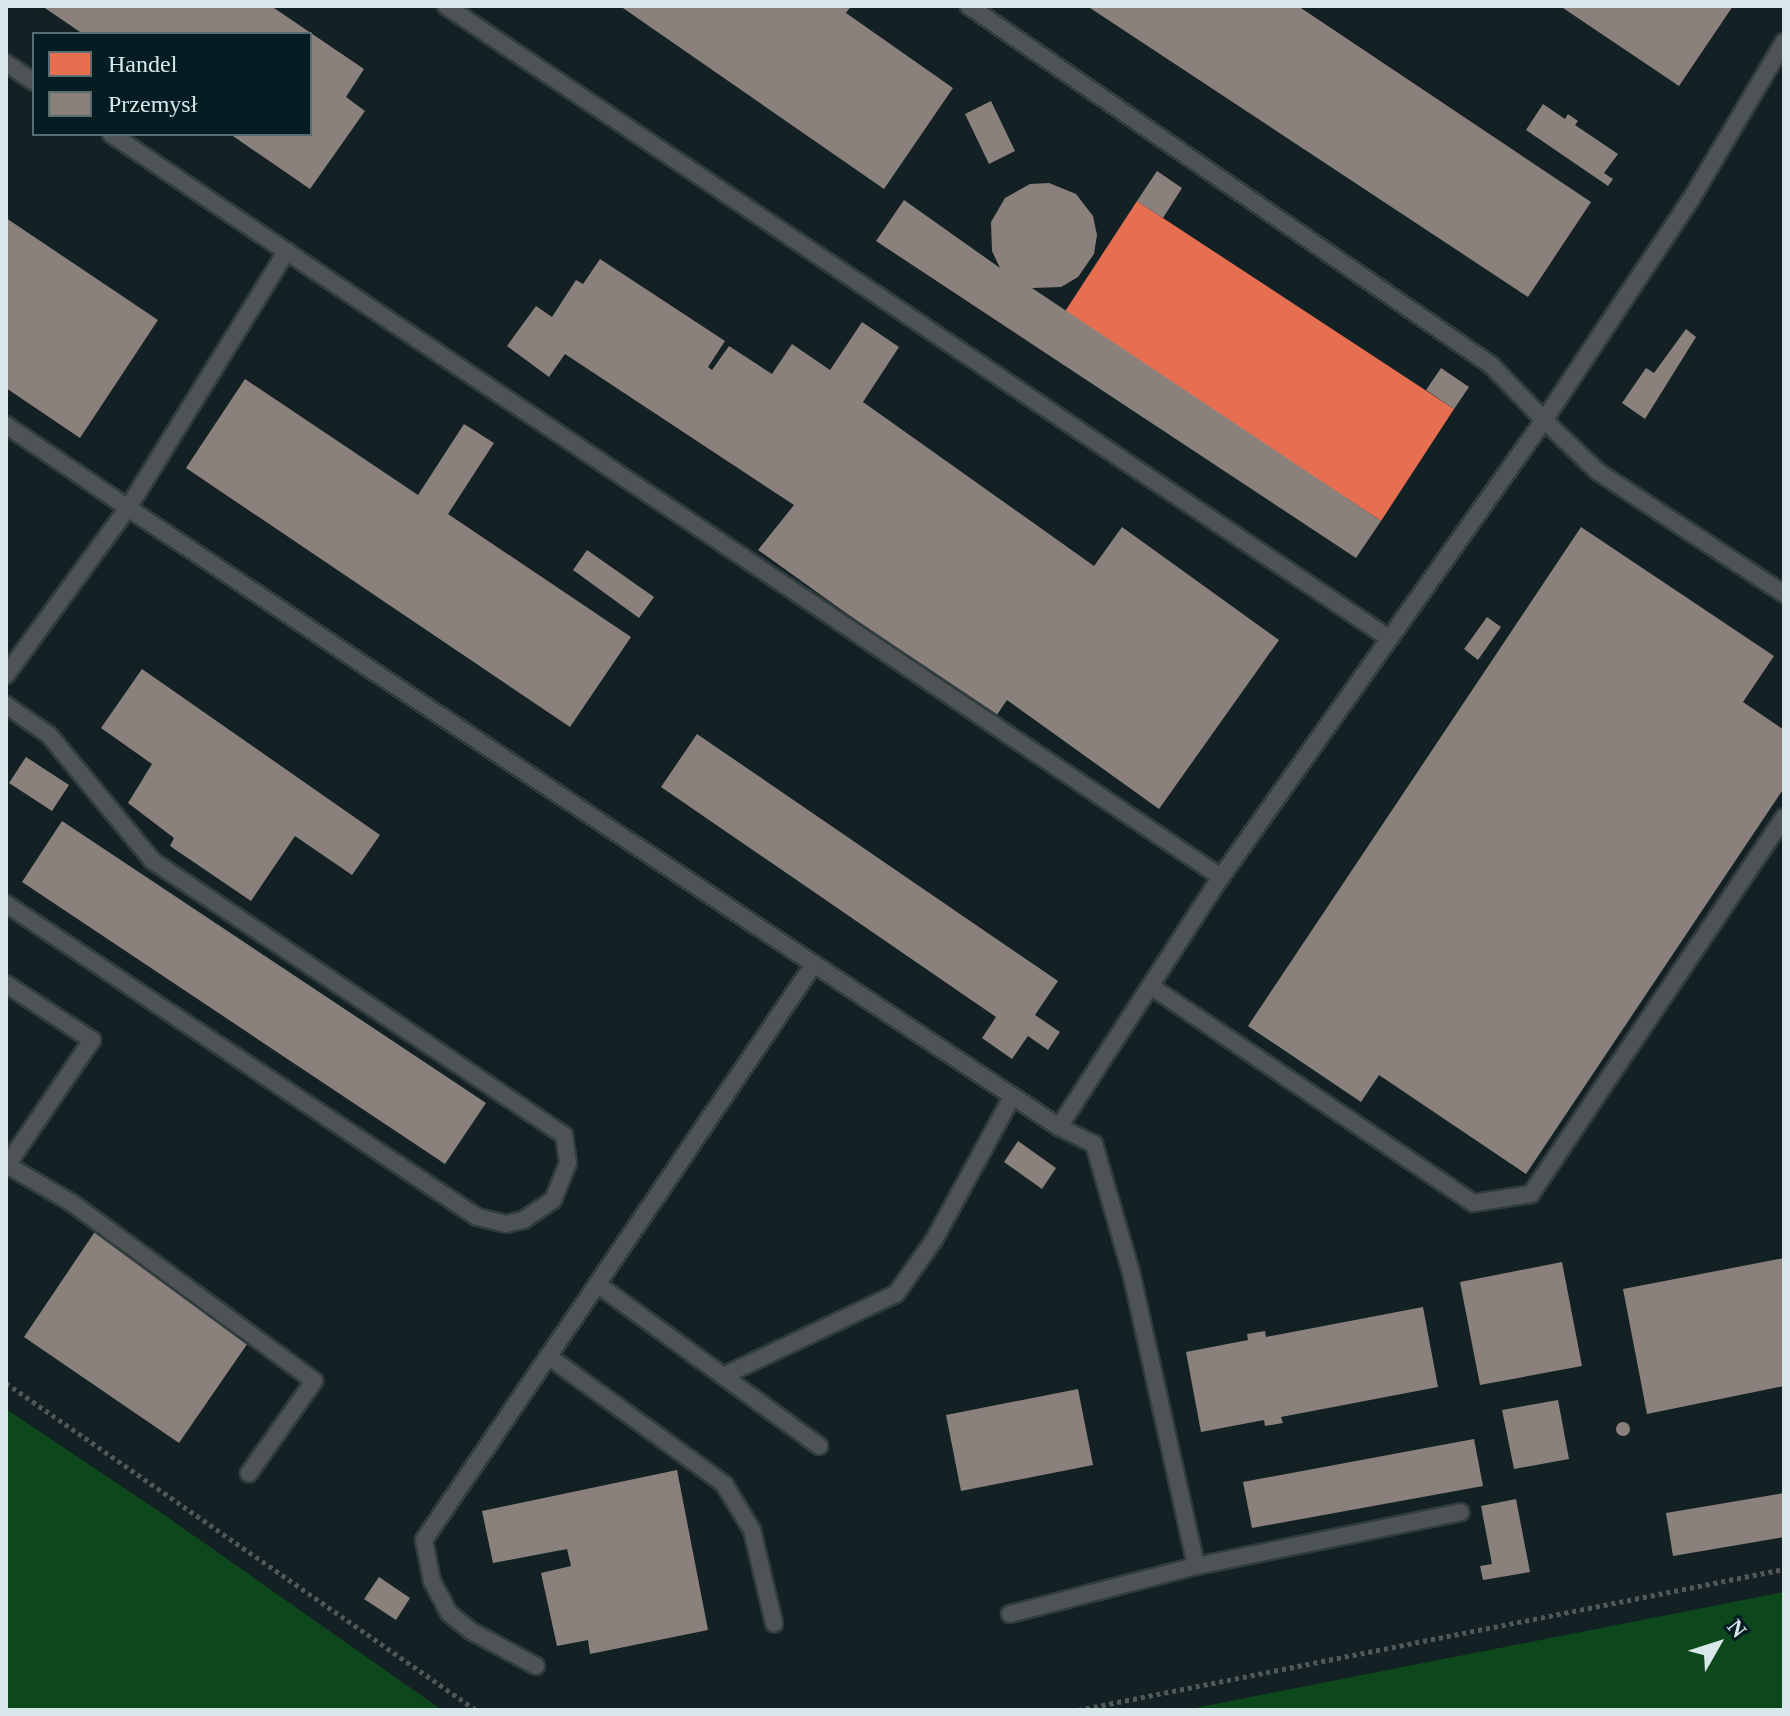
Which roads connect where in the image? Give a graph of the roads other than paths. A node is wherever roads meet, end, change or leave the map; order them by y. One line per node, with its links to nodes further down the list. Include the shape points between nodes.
1 (446, 6): 12 (lane)
2 (969, 6): 8 (lane, via 1491,365)
3 (1784, 42): 8 (lane, via 1691,199)
4 (6, 63): 5 (lane)
5 (32, 81)
6 (114, 136): 7 (lane)
7 (287, 251): 10 (lane); 16 (lane)
8 (1544, 420): 11 (lane, via 1597,471); 12 (lane)
9 (6, 425): 10 (lane)
10 (128, 508): 13 (lane); 18 (lane)
11 (1784, 594)
12 (1387, 637): 16 (lane)
13 (6, 675)
14 (6, 705): 17 (lane, via 49,735 153,861 564,1135 568,1163 553,1200 523,1220 506,1224 477,1217)
15 (1784, 817): 20 (lane, via 1531,1194 1473,1203)
16 (1221, 877): 20 (lane)
17 (6, 904)
18 (814, 964): 21 (lane); 23 (lane)
19 (6, 984): 27 (lane, via 92,1040 7,1165 72,1203 314,1381)
20 (1152, 987): 22 (lane)
21 (1012, 1097): 22 (lane); 25 (lane, via 934,1240 896,1294)
22 (1059, 1127): 29 (lane, via 1094,1144 1131,1272)
23 (597, 1284): 24 (lane); 25 (lane)
24 (548, 1356): 31 (lane, via 724,1484 752,1530); 32 (lane, via 424,1540 432,1581 449,1613)
25 (723, 1376): 26 (lane)
26 (819, 1446)
27 (249, 1473)
28 (1461, 1512): 29 (lane)
29 (1196, 1566): 30 (lane)
30 (1010, 1614)
31 (774, 1623)
32 (536, 1666)

